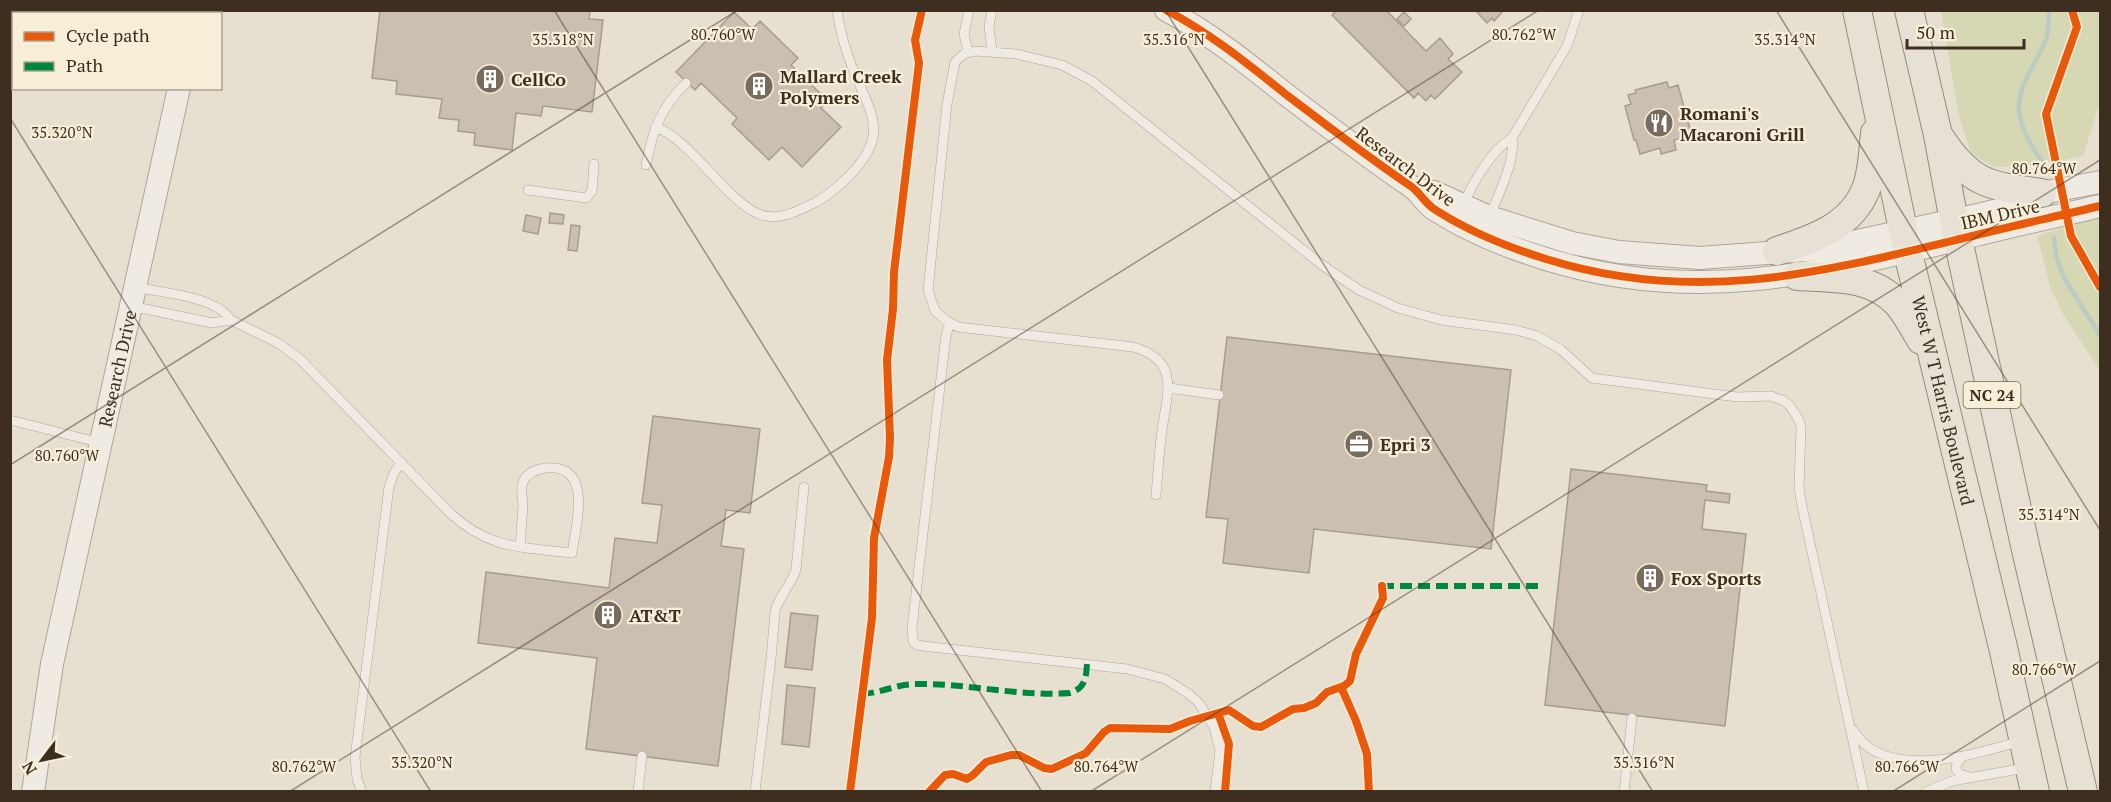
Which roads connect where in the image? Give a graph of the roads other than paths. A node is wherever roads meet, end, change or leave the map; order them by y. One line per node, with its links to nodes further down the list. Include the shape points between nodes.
1 (837, 10): 13 (lane, via 844,43 872,114 874,134 864,160 828,195 783,217 758,214 726,189 672,134)
2 (969, 10): 9 (lane, via 964,33)
3 (992, 10): 8 (lane)
4 (1166, 10): 22 (street, Research Drive, via 1233,52 1374,162 1415,189 1427,204)
5 (1579, 10): 15 (lane, via 1567,46)
6 (1857, 10): 12 (main road, West W T Harris Boulevard / NC 24)
7 (1909, 10): 14 (main road, NC 24)
8 (992, 51): 9 (lane); 41 (lane, via 1036,57 1092,81 1328,270 1381,301 1441,320 1538,336 1560,349 1592,378 1737,397 1771,396 1784,401 1801,427 1800,497)
9 (968, 52): 30 (lane, via 952,68 929,263 929,298 935,311)
10 (686, 83): 13 (lane, via 667,102)
11 (179, 90): 28 (street, Research Drive)
12 (1877, 110): 25 (main road, West W T Harris Boulevard / NC 24); 26 (main road, via 1872,165 1867,188 1858,204 1834,228)
13 (655, 127): 17 (lane)
14 (1938, 135): 20 (main road, via 1950,154 1974,177); 24 (main road, NC 24)
15 (1512, 138): 22 (lane, via 1483,170); 23 (lane, via 1510,162)
16 (594, 164): 19 (lane, via 592,191 586,198)
17 (646, 165)
18 (2100, 182): 20 (street, IBM Drive)
19 (528, 190)
20 (2042, 194): 24 (street, IBM Drive)
21 (2100, 206): 24 (street, IBM Drive)
22 (1460, 214): 23 (street, Research Drive)
23 (1486, 226): 26 (street, Research Drive, via 1619,252 1700,258); 27 (street, Research Drive, via 1516,250 1617,277 1706,283)
24 (1956, 230): 25 (street, IBM Drive); 54 (main road, NC 24)
25 (1905, 242): 26 (street, Research Drive); 27 (street, Research Drive); 31 (main road, West W T Harris Boulevard / NC 24)
26 (1777, 251)
27 (1797, 276): 31 (main road, via 1856,281 1885,292 1898,304)
28 (133, 296): 29 (lane, via 212,323); 29 (lane, via 212,305); 35 (street, Research Drive)
29 (231, 320): 36 (lane, via 278,343 300,359)
30 (950, 323): 32 (lane, via 1137,348 1163,367); 50 (lane, via 913,641 923,646 1127,669 1165,679 1189,694 1214,727 1220,750)
31 (1933, 360): 44 (main road, West W T Harris Boulevard / NC 24)
32 (1169, 388): 33 (lane); 38 (lane)
33 (1219, 395)
34 (10, 420): 35 (lane)
35 (101, 443): 46 (street, Research Drive, via 52,664)
36 (401, 463): 39 (lane, via 471,531 491,541); 47 (lane, via 389,487 358,722 355,770)
37 (804, 487): 49 (lane, via 794,579 776,604)
38 (1156, 495)
39 (520, 547): 39 (lane, via 572,553 579,489 562,470 537,470 523,482)
40 (1632, 718): 51 (lane)
41 (1849, 723): 43 (lane, via 1866,745 1886,757); 52 (lane)
42 (642, 756): 48 (lane)
43 (1962, 758): 44 (lane); 45 (lane, via 1958,772)
44 (2029, 766): 45 (lane)
45 (1971, 777): 53 (lane)
46 (33, 792)
47 (362, 792)
48 (638, 792)
49 (755, 792)
50 (1215, 792)
51 (1624, 792)
52 (1864, 792)
53 (1926, 792)
54 (2083, 792)

